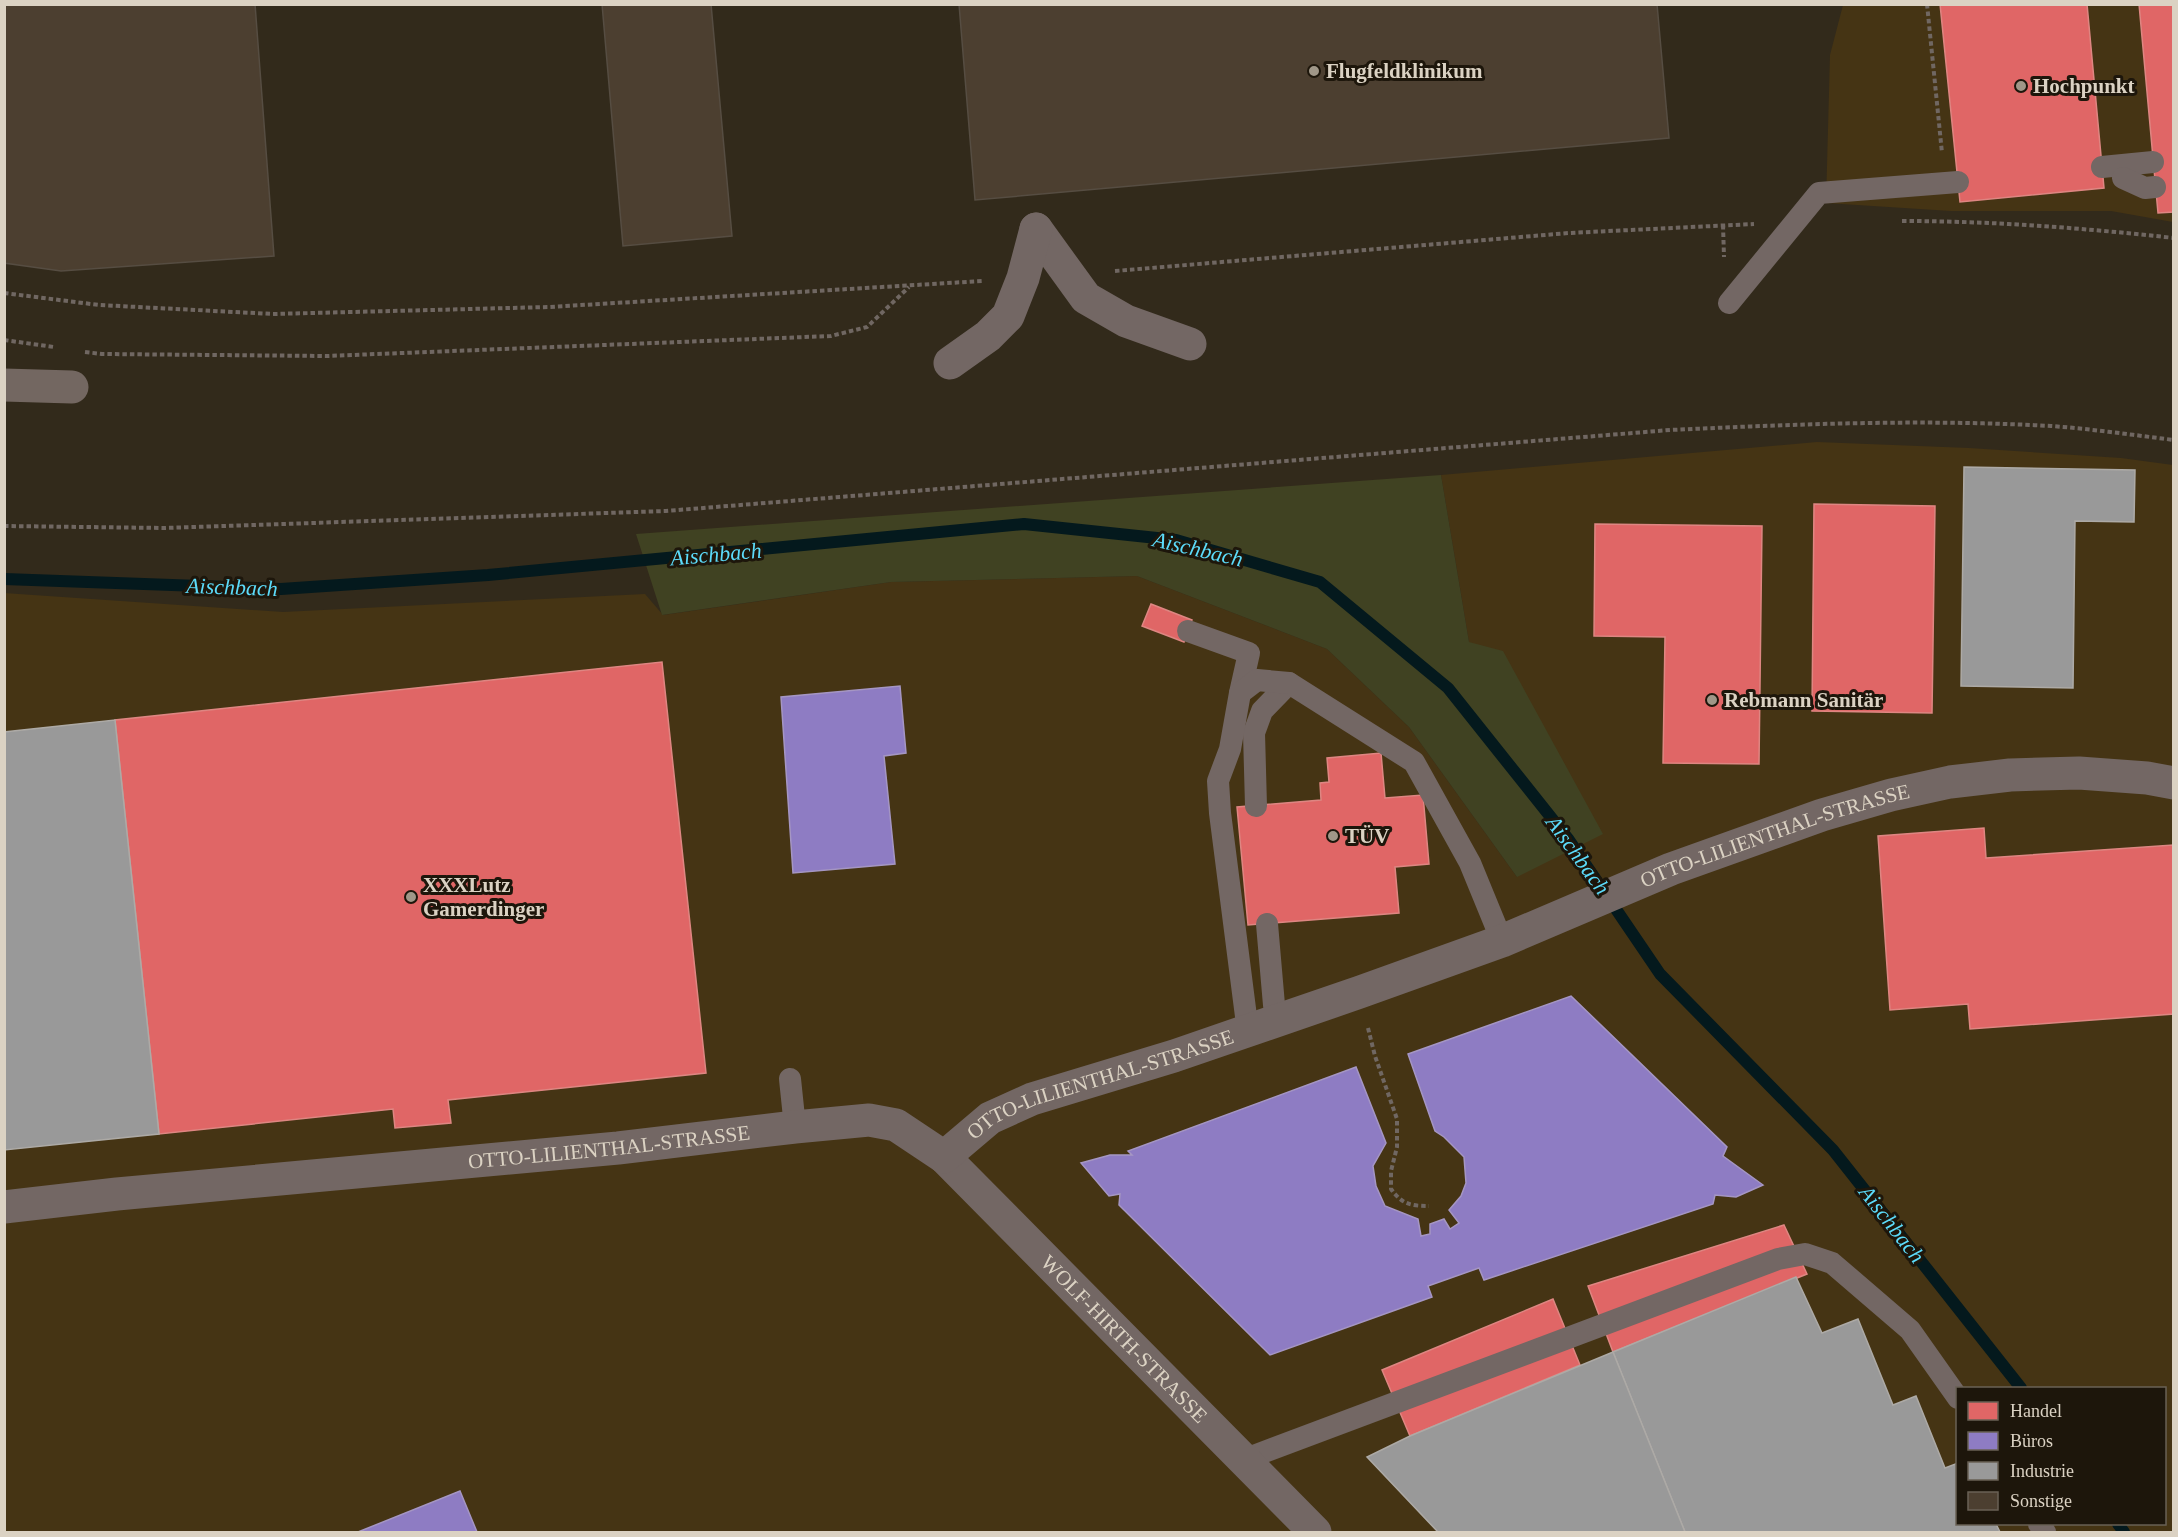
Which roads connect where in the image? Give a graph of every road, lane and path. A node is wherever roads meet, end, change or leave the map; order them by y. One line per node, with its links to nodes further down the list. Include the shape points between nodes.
1 (1927, 4): 4 (path)
2 (2110, 174): 3 (lane, via 2145,188)
3 (2154, 175)
4 (1954, 186): 6 (lane, via 1826,204)
5 (910, 286): 10 (path, via 867,327 831,336 327,356)
6 (1729, 303)
7 (4, 339): 9 (path)
8 (1190, 344): 11 (street, via 1126,321 1086,298 1036,229 1008,316)
9 (59, 348)
10 (80, 351)
11 (950, 363)
12 (4, 385): 13 (main road)
13 (72, 387)
14 (2174, 440): 15 (path, via 2053,426 1813,423 1670,430 666,511 165,528)
15 (4, 526)
16 (1188, 631): 18 (lane, via 1249,653)
17 (1289, 683): 18 (lane, via 1257,681); 20 (lane, via 1262,711 1254,733); 22 (lane, via 1414,762 1470,863)
18 (1240, 693): 24 (lane, via 1230,749 1218,781)
19 (2174, 783): 22 (street, OTTO-LILIENTHAL-STRASSE, via 2079,773 2010,775 1950,782 1891,795 1822,815 1671,869)
20 (1256, 806)
21 (1267, 924): 23 (lane)
22 (1502, 941): 23 (street, OTTO-LILIENTHAL-STRASSE)
23 (1278, 1022): 24 (street, OTTO-LILIENTHAL-STRASSE)
24 (1248, 1032): 28 (street, OTTO-LILIENTHAL-STRASSE, via 1032,1100 990,1118)
25 (1375, 1056): 29 (path, via 1397,1119 1391,1189 1400,1201)
26 (790, 1079): 27 (lane)
27 (795, 1126): 28 (street, OTTO-LILIENTHAL-STRASSE, via 869,1120 896,1125); 30 (street, OTTO-LILIENTHAL-STRASSE, via 618,1148)
28 (944, 1158): 32 (street, WOLF-HIRTH-STRASSE)
29 (1429, 1206)
30 (4, 1207)
31 (1956, 1395): 32 (lane, via 1910,1330 1832,1263 1805,1254 1778,1259)
32 (1243, 1460): 33 (street, WOLF-HIRTH-STRASSE)
33 (1304, 1529)

